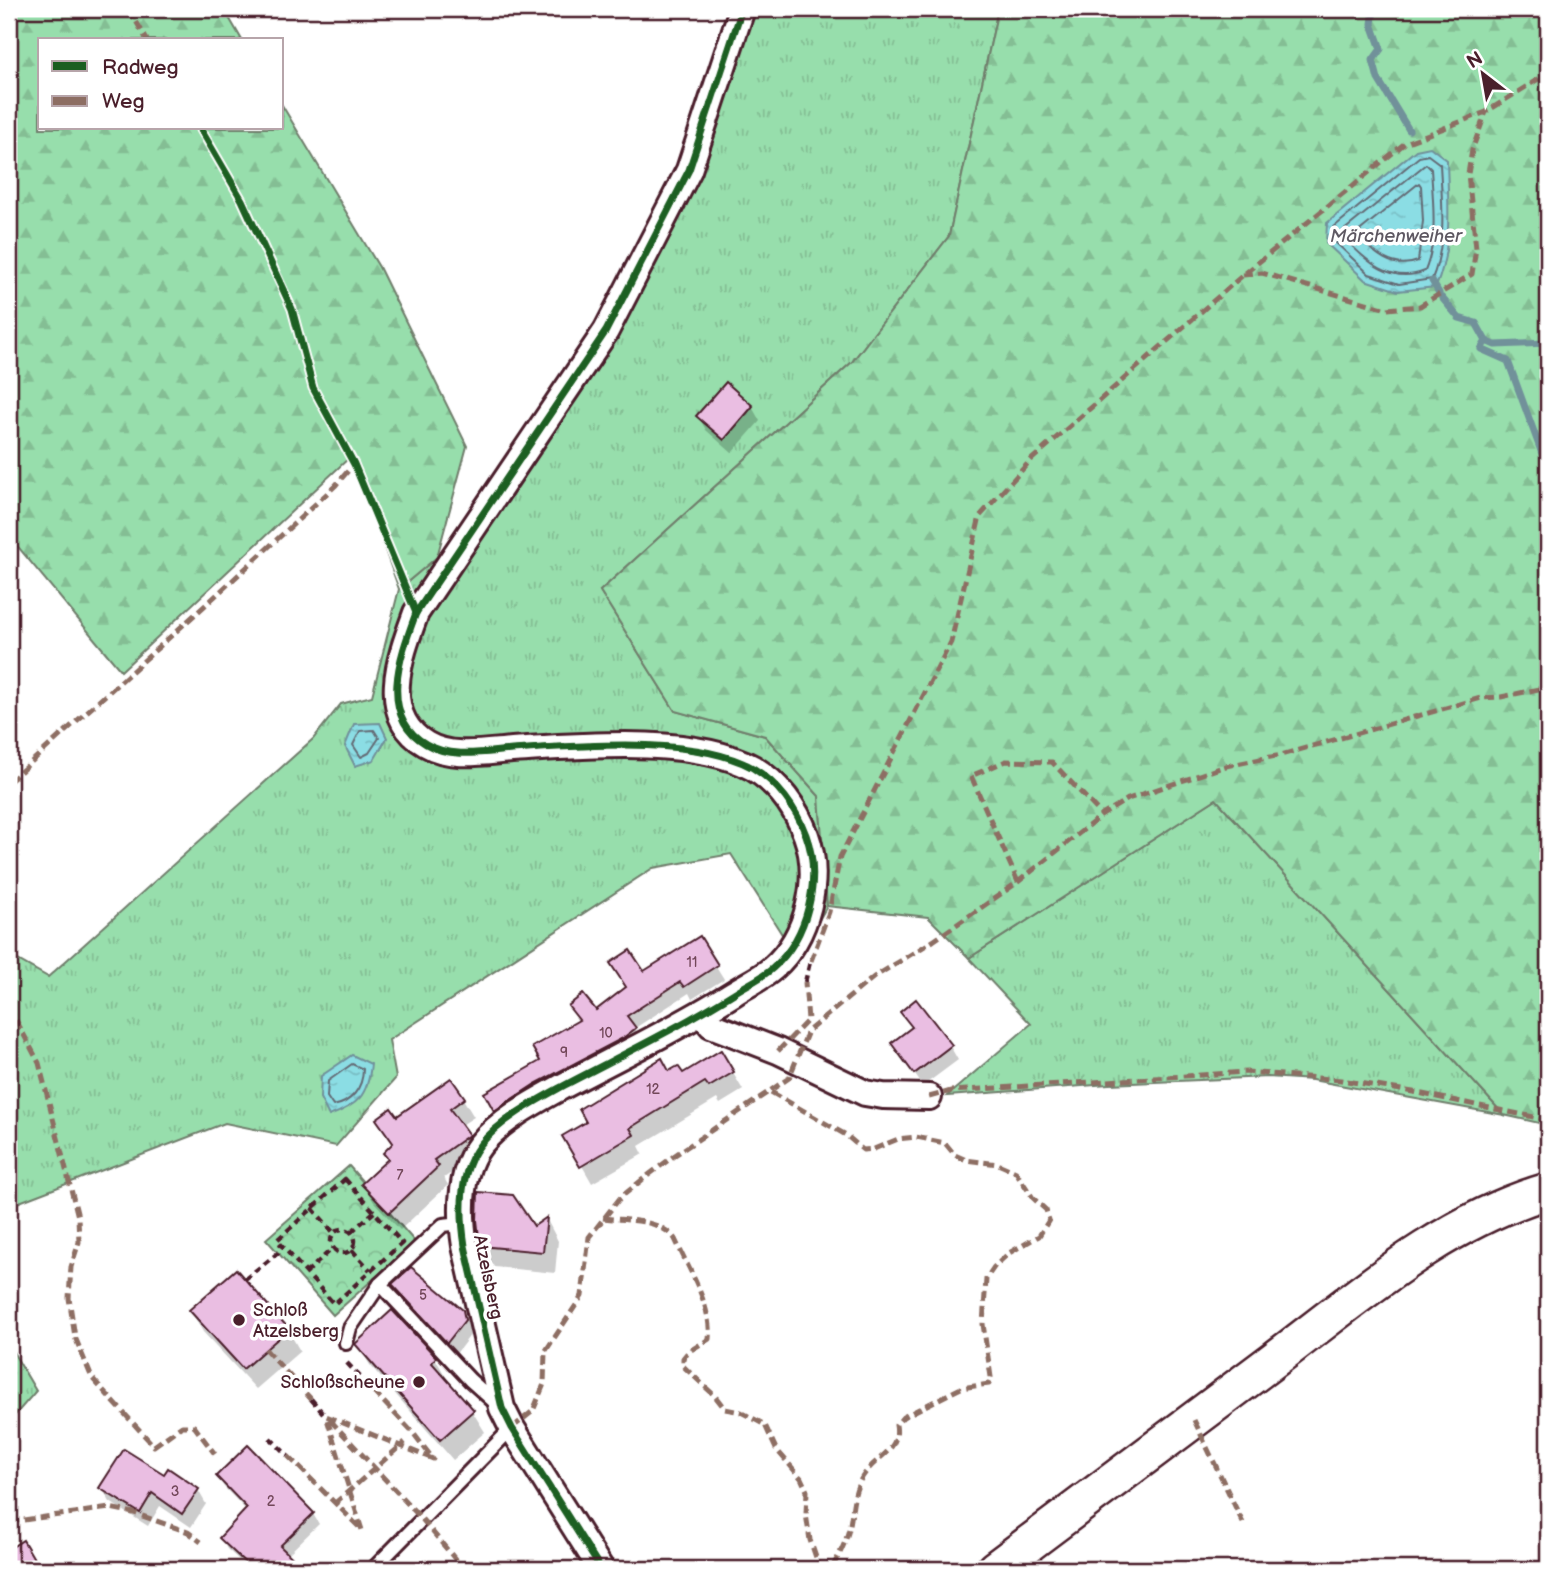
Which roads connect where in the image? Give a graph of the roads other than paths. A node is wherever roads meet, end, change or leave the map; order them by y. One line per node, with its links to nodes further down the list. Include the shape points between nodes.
1 (742, 9): 2 (street, Atzelsberg, via 689,170 606,331 416,613 399,660 397,702 406,726 427,745 456,754 666,746 730,757 777,787 795,810 812,858 810,903 802,931 774,968)
2 (703, 1013): 3 (street, via 711,1025 866,1093); 5 (street, Atzelsberg, via 508,1119 480,1144 467,1168)
3 (929, 1097)
4 (1548, 1191): 11 (street, via 1460,1226 1379,1280)
5 (462, 1223): 6 (lane, via 443,1225); 8 (street, Atzelsberg, via 487,1350)
6 (380, 1284): 7 (lane, via 350,1328); 8 (lane)
7 (346, 1343)
8 (507, 1418): 9 (lane, via 488,1450); 10 (street, Atzelsberg)
9 (373, 1569)
10 (601, 1569)
11 (995, 1569)

